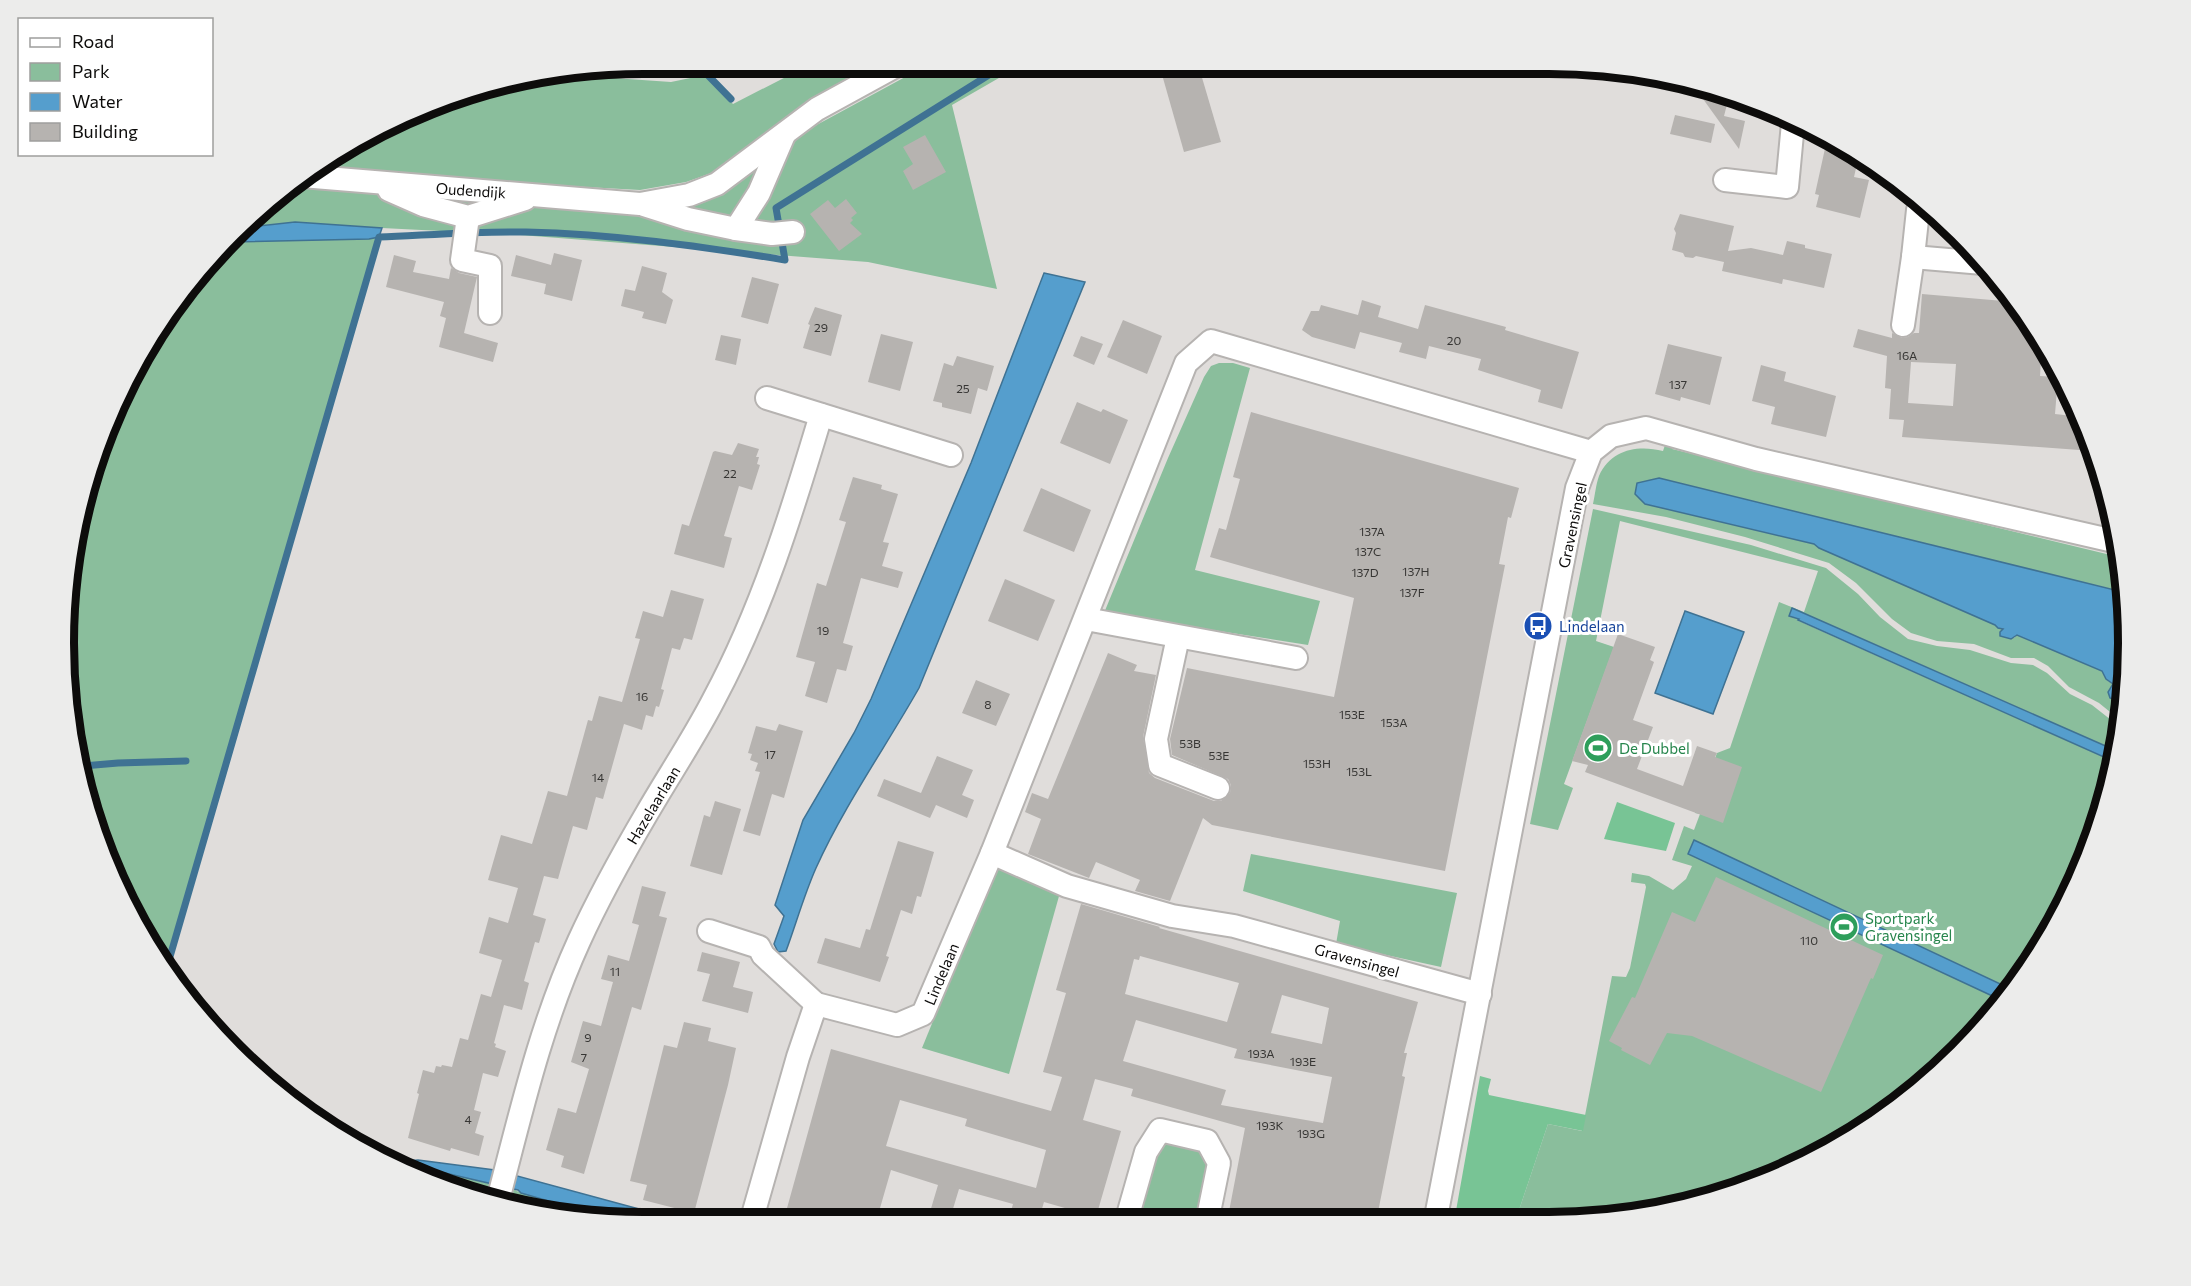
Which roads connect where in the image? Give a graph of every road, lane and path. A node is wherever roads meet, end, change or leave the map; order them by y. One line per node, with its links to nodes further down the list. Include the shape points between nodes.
1 (882, 74): 3 (street, Oudendijk, via 816,110)
2 (1792, 129): 5 (street, via 1787,187)
3 (785, 133): 8 (street, Oudendijk, via 717,184 689,195); 11 (street, Oudendijk, via 759,193)
4 (315, 177): 6 (street, Oudendijk)
5 (1725, 180)
6 (374, 183): 7 (street, Oudendijk); 10 (street)
7 (539, 195): 8 (street, Oudendijk); 10 (street)
8 (640, 204): 11 (street, Oudendijk)
9 (1918, 210): 13 (street)
10 (467, 228): 15 (street, via 462,260 490,266)
11 (736, 229): 12 (street)
12 (782, 233)
13 (1913, 257): 14 (street); 16 (street)
14 (1971, 262)
15 (490, 313)
16 (1903, 325)
17 (768, 398): 18 (street)
18 (821, 415): 20 (street); 30 (street, Hazelaarlaan, via 782,537 743,639 715,698 648,811 579,941 550,1012)
19 (1591, 452): 21 (street, via 1611,436 1646,428 1756,459); 22 (street, Lindelaan, via 1211,341 1186,363); 28 (street, Gravensingel, via 1577,488)
20 (951, 455)
21 (2107, 533)
22 (1086, 619): 23 (street); 26 (street, Lindelaan)
23 (1178, 637): 24 (street); 25 (street, via 1156,739 1160,765)
24 (1296, 658)
25 (1218, 788)
26 (992, 853): 28 (street, Gravensingel, via 1066,886 1172,915 1234,926); 29 (street, Lindelaan, via 923,1014 897,1025)
27 (709, 931): 29 (street, via 759,947)
28 (1480, 994): 34 (street, Gravensingel)
29 (816, 1004): 31 (street)
30 (502, 1186)
31 (754, 1212)
32 (1129, 1212): 33 (street, via 1146,1152 1160,1130 1207,1141 1219,1163)
33 (1209, 1212)
34 (1437, 1212)

